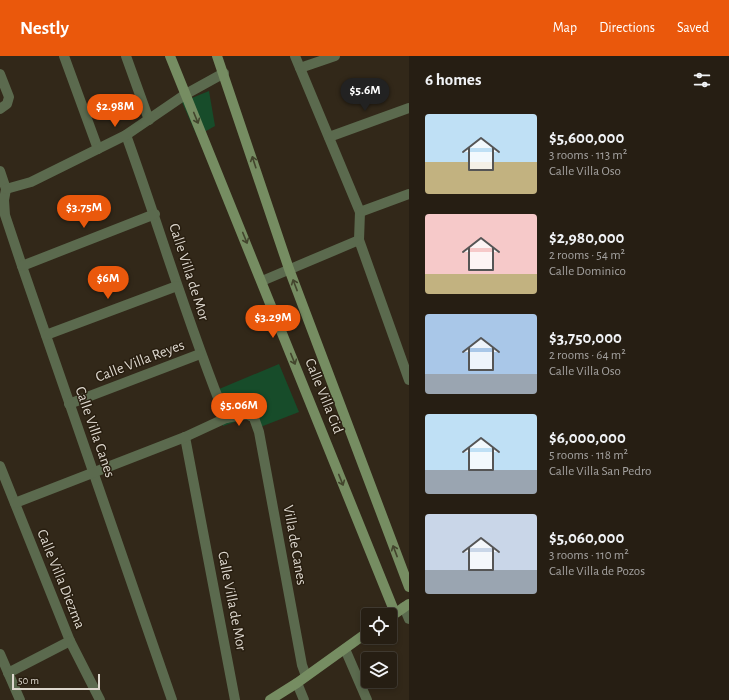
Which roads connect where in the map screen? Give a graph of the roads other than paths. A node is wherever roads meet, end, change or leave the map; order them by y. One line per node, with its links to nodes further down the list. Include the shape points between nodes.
1 (64, 56): 16 (street)
2 (126, 56): 13 (street)
3 (170, 56): 10 (street, Calle Villa Cid)
4 (217, 56): 9 (street, Calle Villa Cid)
5 (296, 56): 7 (street)
6 (335, 56): 7 (street)
7 (300, 68): 15 (street)
8 (0, 74): 11 (street, via 9,97)
9 (224, 74): 10 (street); 24 (street, Calle Villa Cid, one-way to 9)
10 (186, 94): 13 (street); 25 (street, Calle Villa Cid, one-way to 25)
11 (4, 107)
12 (409, 108): 15 (street)
13 (149, 120): 14 (street)
14 (126, 134): 16 (street); 21 (street, Calle Villa de Mor)
15 (329, 137): 20 (street)
16 (98, 149): 18 (street, via 31,182)
17 (0, 171): 18 (street, Calle Villa Canes)
18 (6, 189): 23 (street, Calle Villa Canes, via 5,215)
19 (409, 194): 20 (street)
20 (360, 212): 22 (street)
21 (155, 214): 23 (street); 26 (street, Calle Villa de Mor)
22 (359, 240): 24 (street); 29 (street)
23 (22, 266): 27 (street, Calle Villa Canes)
24 (289, 269): 25 (street); 36 (street, Calle Villa Cid, one-way to 24)
25 (262, 281): 38 (street, Calle Villa Cid, one-way to 38)
26 (178, 286): 27 (street); 28 (street, Calle Villa de Mor)
27 (46, 335): 30 (street, Calle Villa Canes)
28 (200, 354): 30 (street, Calle Villa Reyes); 31 (street, Calle Villa de Mor)
29 (409, 380)
30 (69, 404): 34 (street, Calle Villa Canes)
31 (226, 418): 32 (street); 46 (street, Villa de Canes, via 247,414 254,418 259,432)
32 (185, 437): 34 (street); 51 (street, Calle Villa de Mor)
33 (0, 466): 35 (street, Calle Villa Diezma)
34 (93, 473): 35 (street); 50 (street, Calle Villa Canes)
35 (14, 503): 42 (street, Calle Villa Diezma)
36 (409, 587)
37 (406, 606): 39 (street); 40 (street)
38 (389, 608)
39 (397, 612)
40 (409, 619)
41 (361, 637): 43 (street)
42 (70, 641): 45 (street); 49 (street, Calle Villa Diezma)
43 (345, 649): 46 (street); 54 (street)
44 (0, 654): 45 (street)
45 (8, 673): 48 (street)
46 (306, 676): 47 (street)
47 (297, 683): 52 (street); 53 (street)
48 (20, 700)
49 (100, 700)
50 (172, 700)
51 (235, 700)
52 (270, 700)
53 (304, 700)
54 (367, 700)

